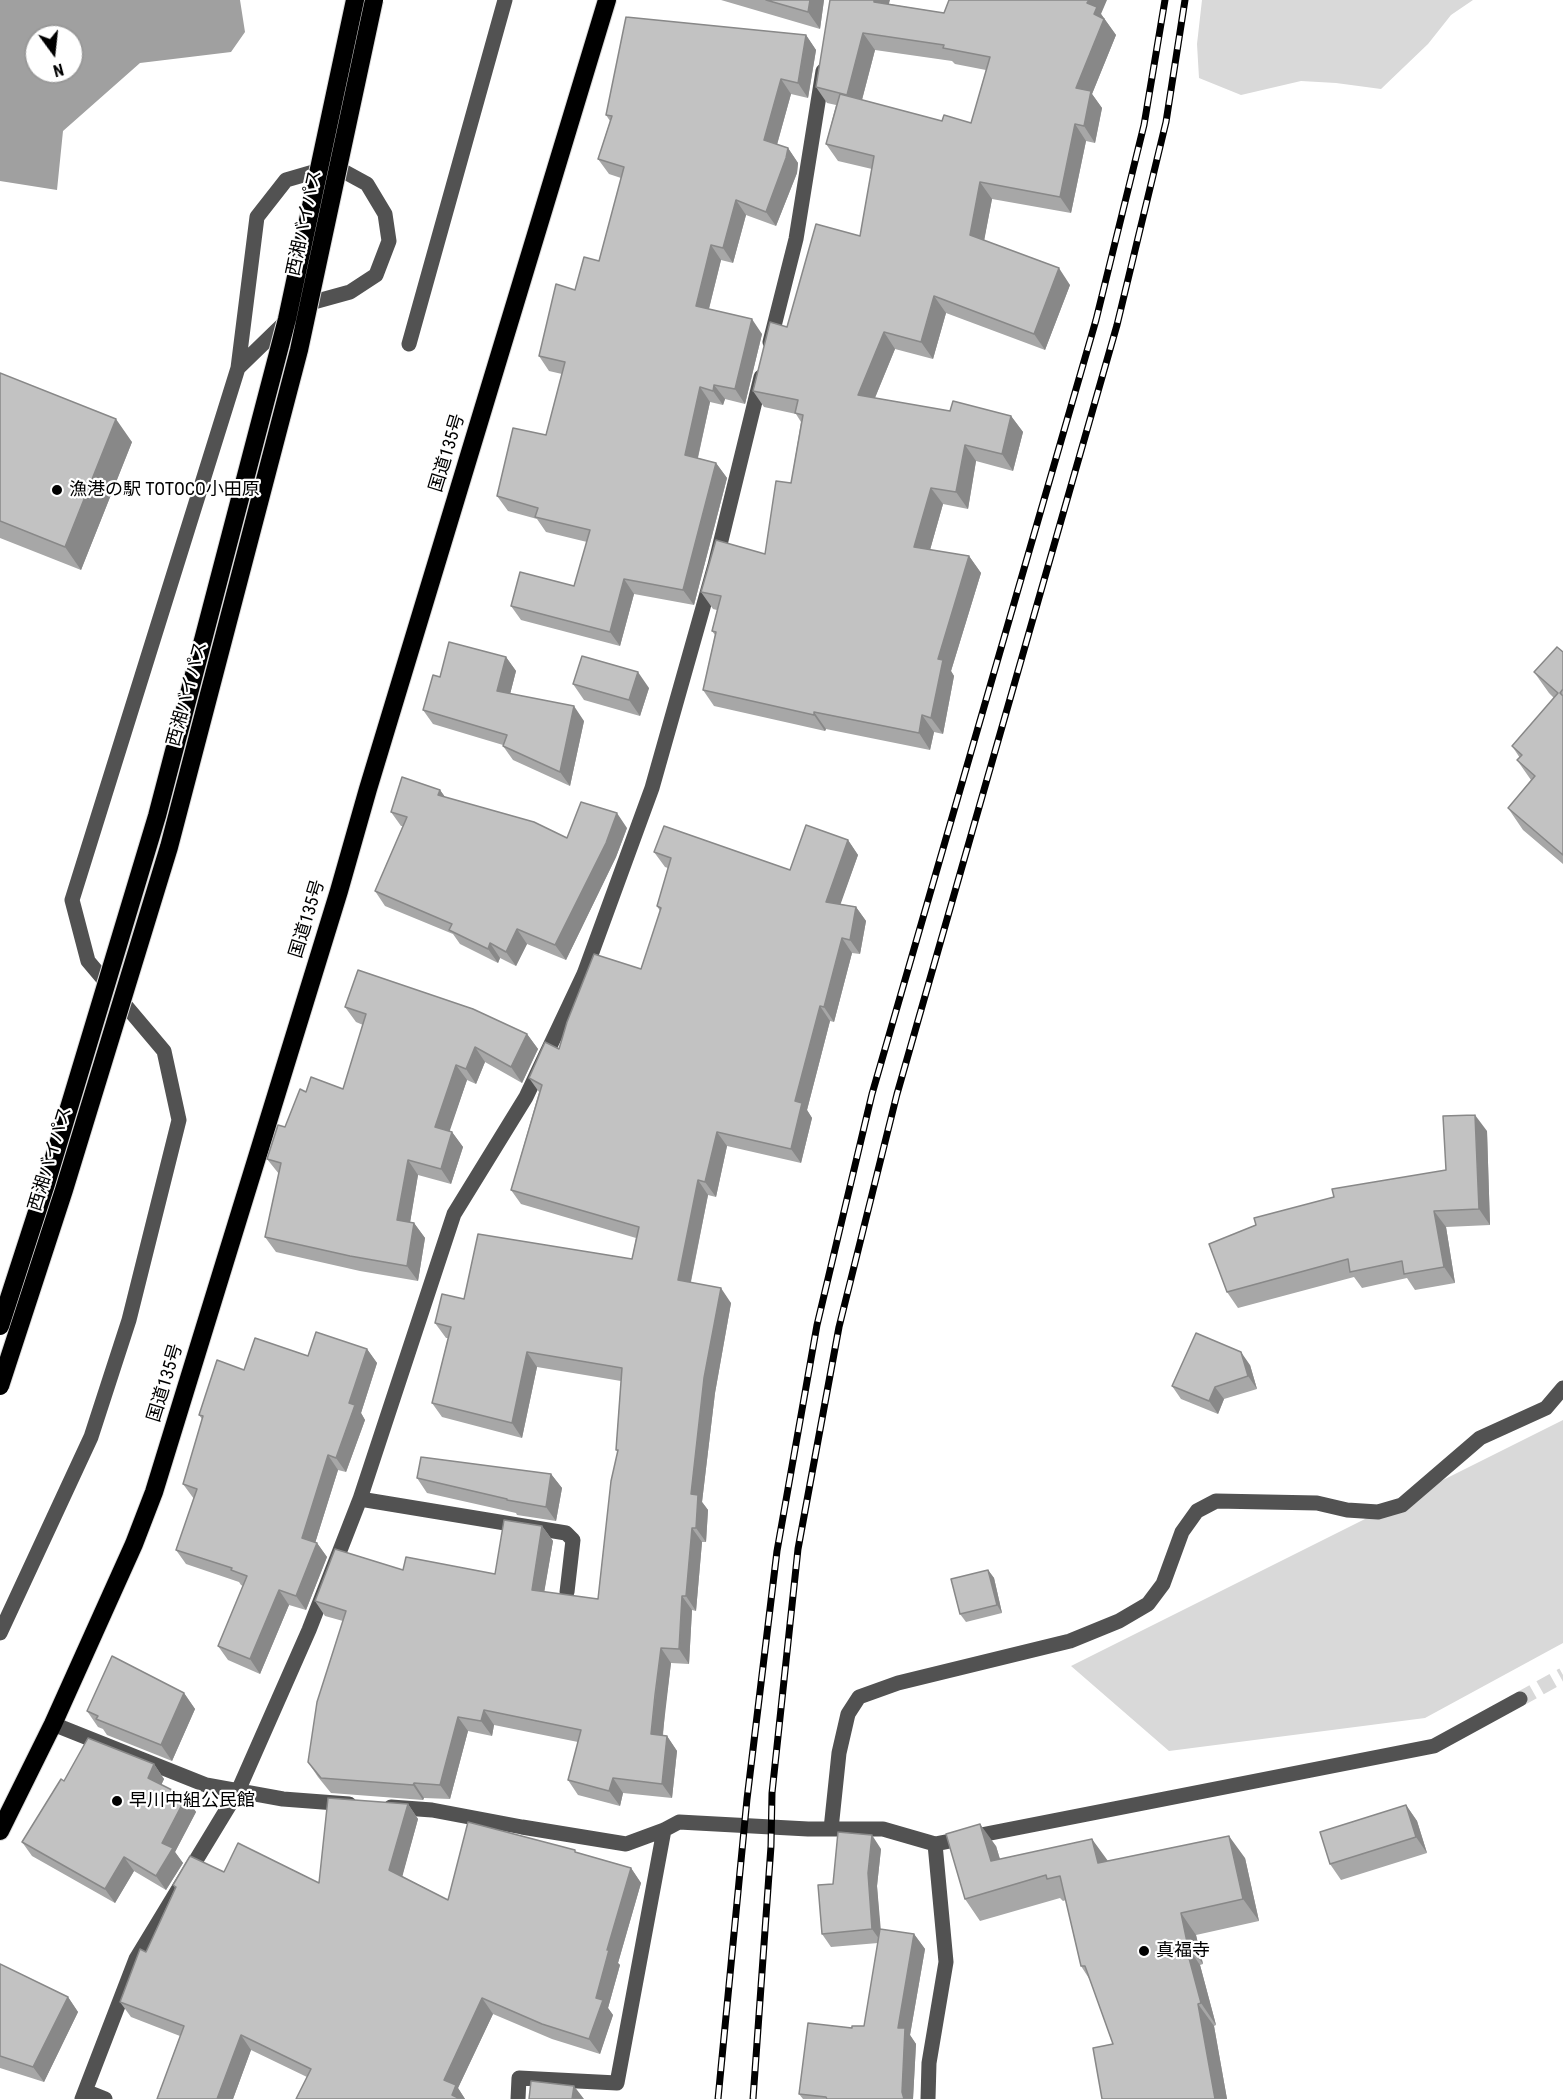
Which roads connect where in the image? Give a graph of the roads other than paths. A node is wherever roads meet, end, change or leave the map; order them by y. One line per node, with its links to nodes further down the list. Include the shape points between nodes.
1 (355, 0): 8 (highway, 西湘バイパス, bridge, via 287,319 157,816)
2 (374, 0): 9 (highway, 西湘バイパス, bridge, via 299,350 169,846)
3 (505, 0): 6 (street)
4 (607, 0): 15 (highway, 国道135号, via 154,1492)
5 (825, 57): 11 (street, via 796,239 715,565 652,788 584,974 526,1097 454,1214)
6 (409, 344)
7 (238, 368): 7 (street, via 257,217 286,180 334,166 367,184 385,214 389,241 376,275 350,292 303,305); 13 (street, via 72,900 88,961 164,1051 179,1120 129,1320 91,1437)
8 (0, 1326)
9 (0, 1386)
10 (1563, 1388): 17 (street, via 1546,1408 1480,1438 1402,1505 1378,1512 1317,1503 1216,1501 1197,1511 1182,1532 1163,1584 1149,1604 1119,1621 1070,1641 898,1683 860,1697 848,1714 839,1753)
11 (360, 1500): 12 (street, via 566,1533 573,1540); 16 (street, via 309,1630)
12 (567, 1592)
13 (0, 1633)
14 (1520, 1699): 20 (street, via 1434,1746)
15 (53, 1724): 16 (street, via 206,1785); 19 (highway, 国道135号)
16 (238, 1791): 18 (street, via 283,1799 432,1810 626,1844); 21 (street, via 136,1959)
17 (831, 1829): 18 (street, via 679,1822); 20 (street, via 883,1828)
18 (664, 1830): 23 (street, via 617,2083 519,2078)
19 (0, 1832)
20 (935, 1844): 24 (street, via 946,1962 929,2063)
21 (83, 2095): 22 (street)
22 (105, 2099)
23 (518, 2099)
24 (928, 2099)

